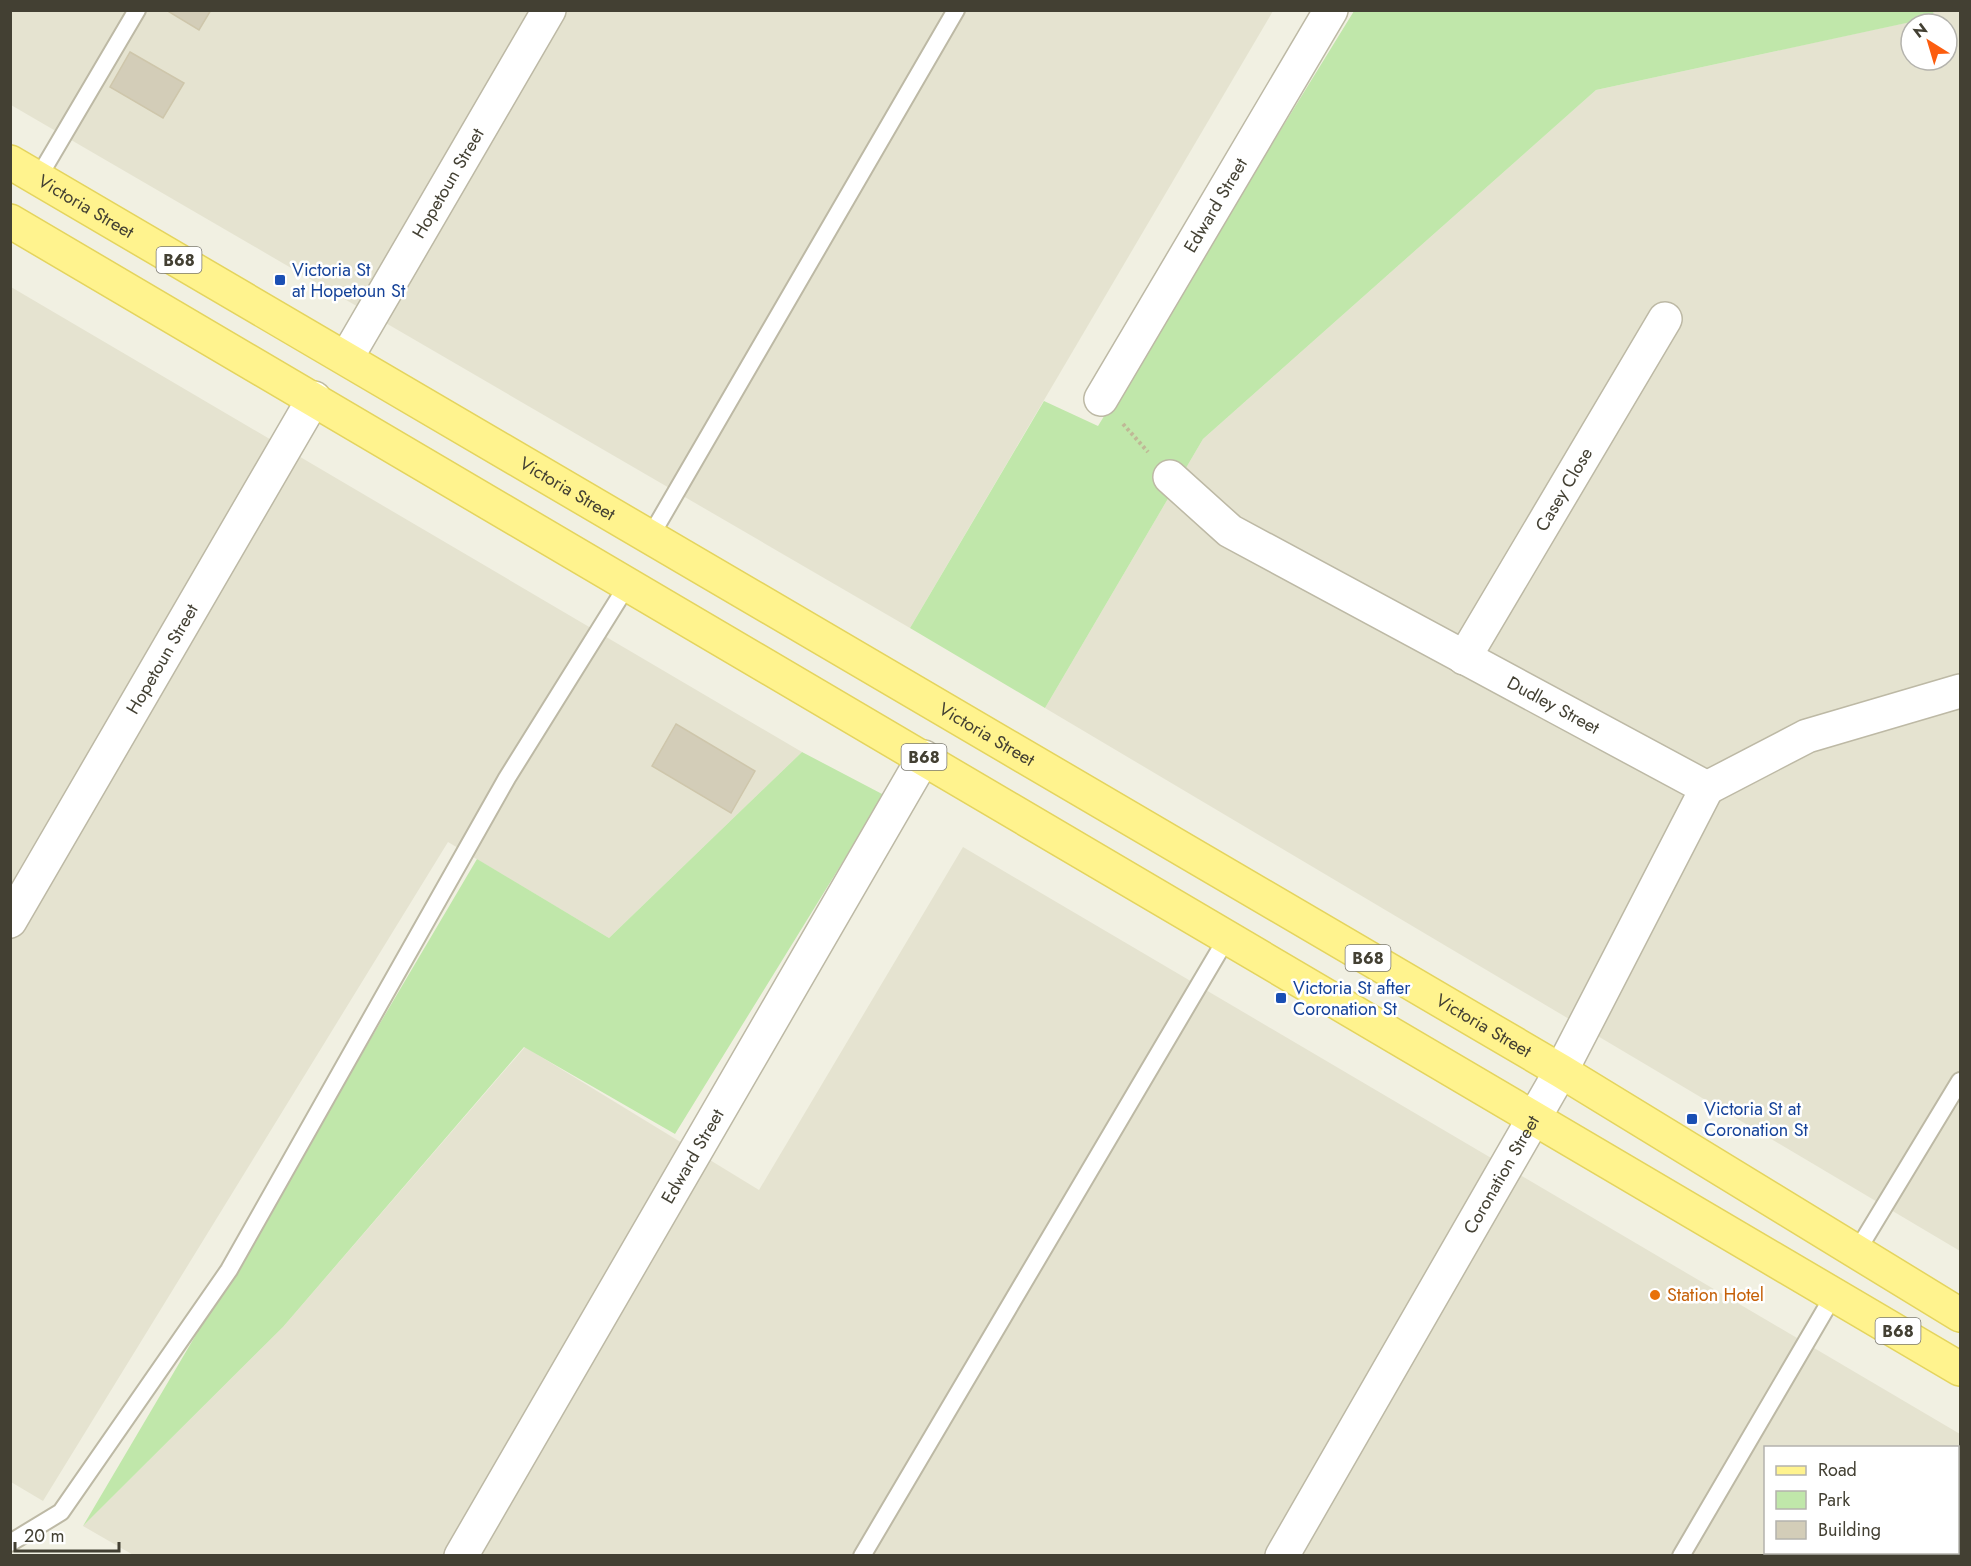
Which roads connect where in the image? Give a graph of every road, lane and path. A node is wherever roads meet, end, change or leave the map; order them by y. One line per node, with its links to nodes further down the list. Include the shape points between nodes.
1 (137, 10): 6 (lane)
2 (549, 10): 9 (street, Hopetoun Street)
3 (956, 10): 13 (lane)
4 (1331, 10): 11 (street, Edward Street)
5 (10, 162): 6 (main road, Victoria Street / B68)
6 (38, 178): 9 (main road, Victoria Street / B68)
7 (11, 223): 10 (main road, B68)
8 (1665, 319): 15 (street, Casey Close)
9 (347, 357): 13 (main road, Victoria Street / B68)
10 (314, 398): 14 (main road, B68); 19 (street, Hopetoun Street)
11 (1101, 399): 12 (path)
12 (1170, 477): 15 (street, Dudley Street, via 1230,531)
13 (650, 537): 21 (main road, Victoria Street / B68)
14 (627, 584): 17 (main road, B68); 28 (lane, via 507,778 229,1270 61,1512)
15 (1464, 658): 18 (street, Dudley Street)
16 (1960, 691): 18 (street, via 1807,736)
17 (924, 757): 20 (main road, B68); 29 (street, Edward Street)
18 (1707, 788): 21 (street, Coronation Street)
19 (10, 921)
20 (1228, 936): 23 (main road, B68); 30 (lane)
21 (1561, 1071): 23 (street, Coronation Street); 24 (main road, Victoria Street / B68)
22 (1960, 1081): 24 (lane)
23 (1535, 1116): 25 (main road, B68); 31 (street, Coronation Street)
24 (1857, 1251): 26 (main road, Victoria Street / B68)
25 (1835, 1293): 27 (main road, B68); 32 (lane)
26 (1960, 1315)
27 (1960, 1368)
28 (10, 1543)
29 (461, 1556)
30 (862, 1556)
31 (1282, 1556)
32 (1681, 1556)

